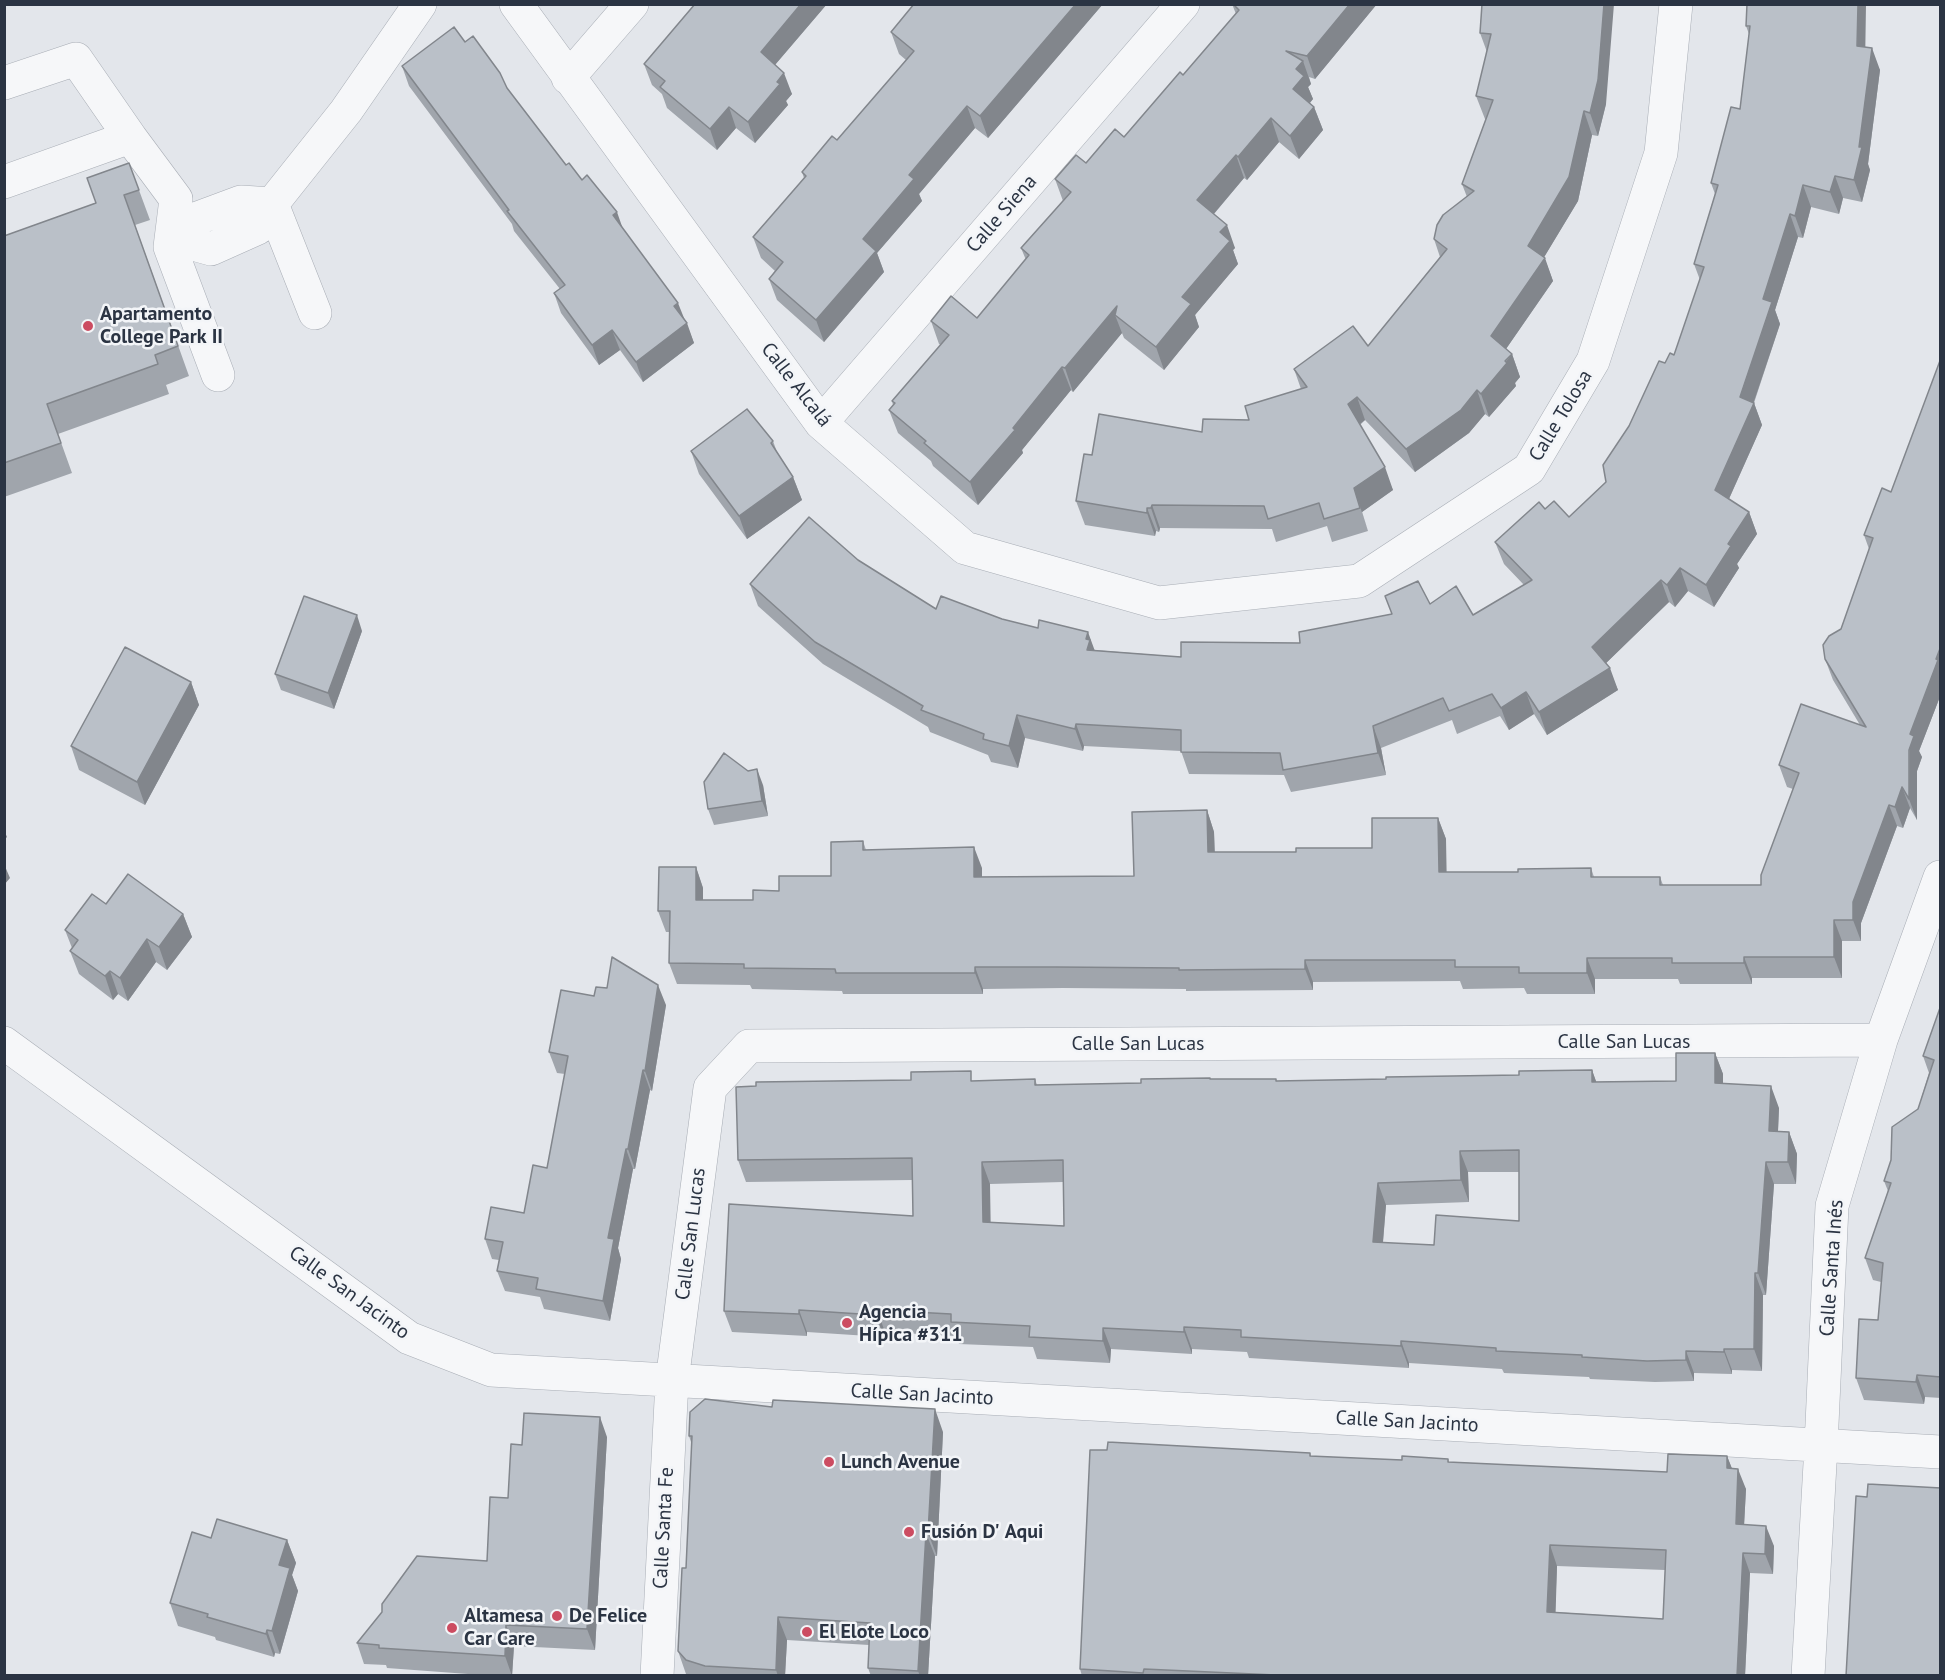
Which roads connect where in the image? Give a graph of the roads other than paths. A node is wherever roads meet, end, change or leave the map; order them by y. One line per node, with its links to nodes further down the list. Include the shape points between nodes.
1 (420, 4): 10 (street, via 346,111)
2 (516, 4): 6 (street, Calle Alcalá)
3 (632, 4): 6 (street)
4 (1183, 4): 14 (street, Calle Siena)
5 (1676, 4): 15 (street, Calle Tolosa, via 1661,153 1593,361 1529,469 1359,581)
6 (568, 78): 14 (street, Calle Alcalá)
7 (4, 83): 8 (street, via 76,59)
8 (130, 137): 9 (street); 11 (street, via 176,199)
9 (4, 182)
10 (272, 204): 11 (street, via 258,228 211,249); 12 (street)
11 (178, 244): 13 (street)
12 (315, 313)
13 (218, 375)
14 (821, 423): 15 (street, Calle Alcalá, via 965,548 1159,603)
15 (1194, 599)
16 (1941, 877): 17 (street, Calle Santa Inés)
17 (1881, 1041): 19 (street, Calle San Lucas, via 749,1046 710,1088); 20 (street, Calle Santa Inés, via 1832,1206)
18 (4, 1042): 19 (street, Calle San Jacinto, via 409,1338 491,1370)
19 (672, 1381): 20 (street, Calle San Jacinto); 22 (street, Calle Santa Fe)
20 (1821, 1446): 21 (street, Calle San Jacinto); 23 (street, Calle Santa Inés)
21 (1941, 1452)
22 (657, 1676)
23 (1808, 1676)

